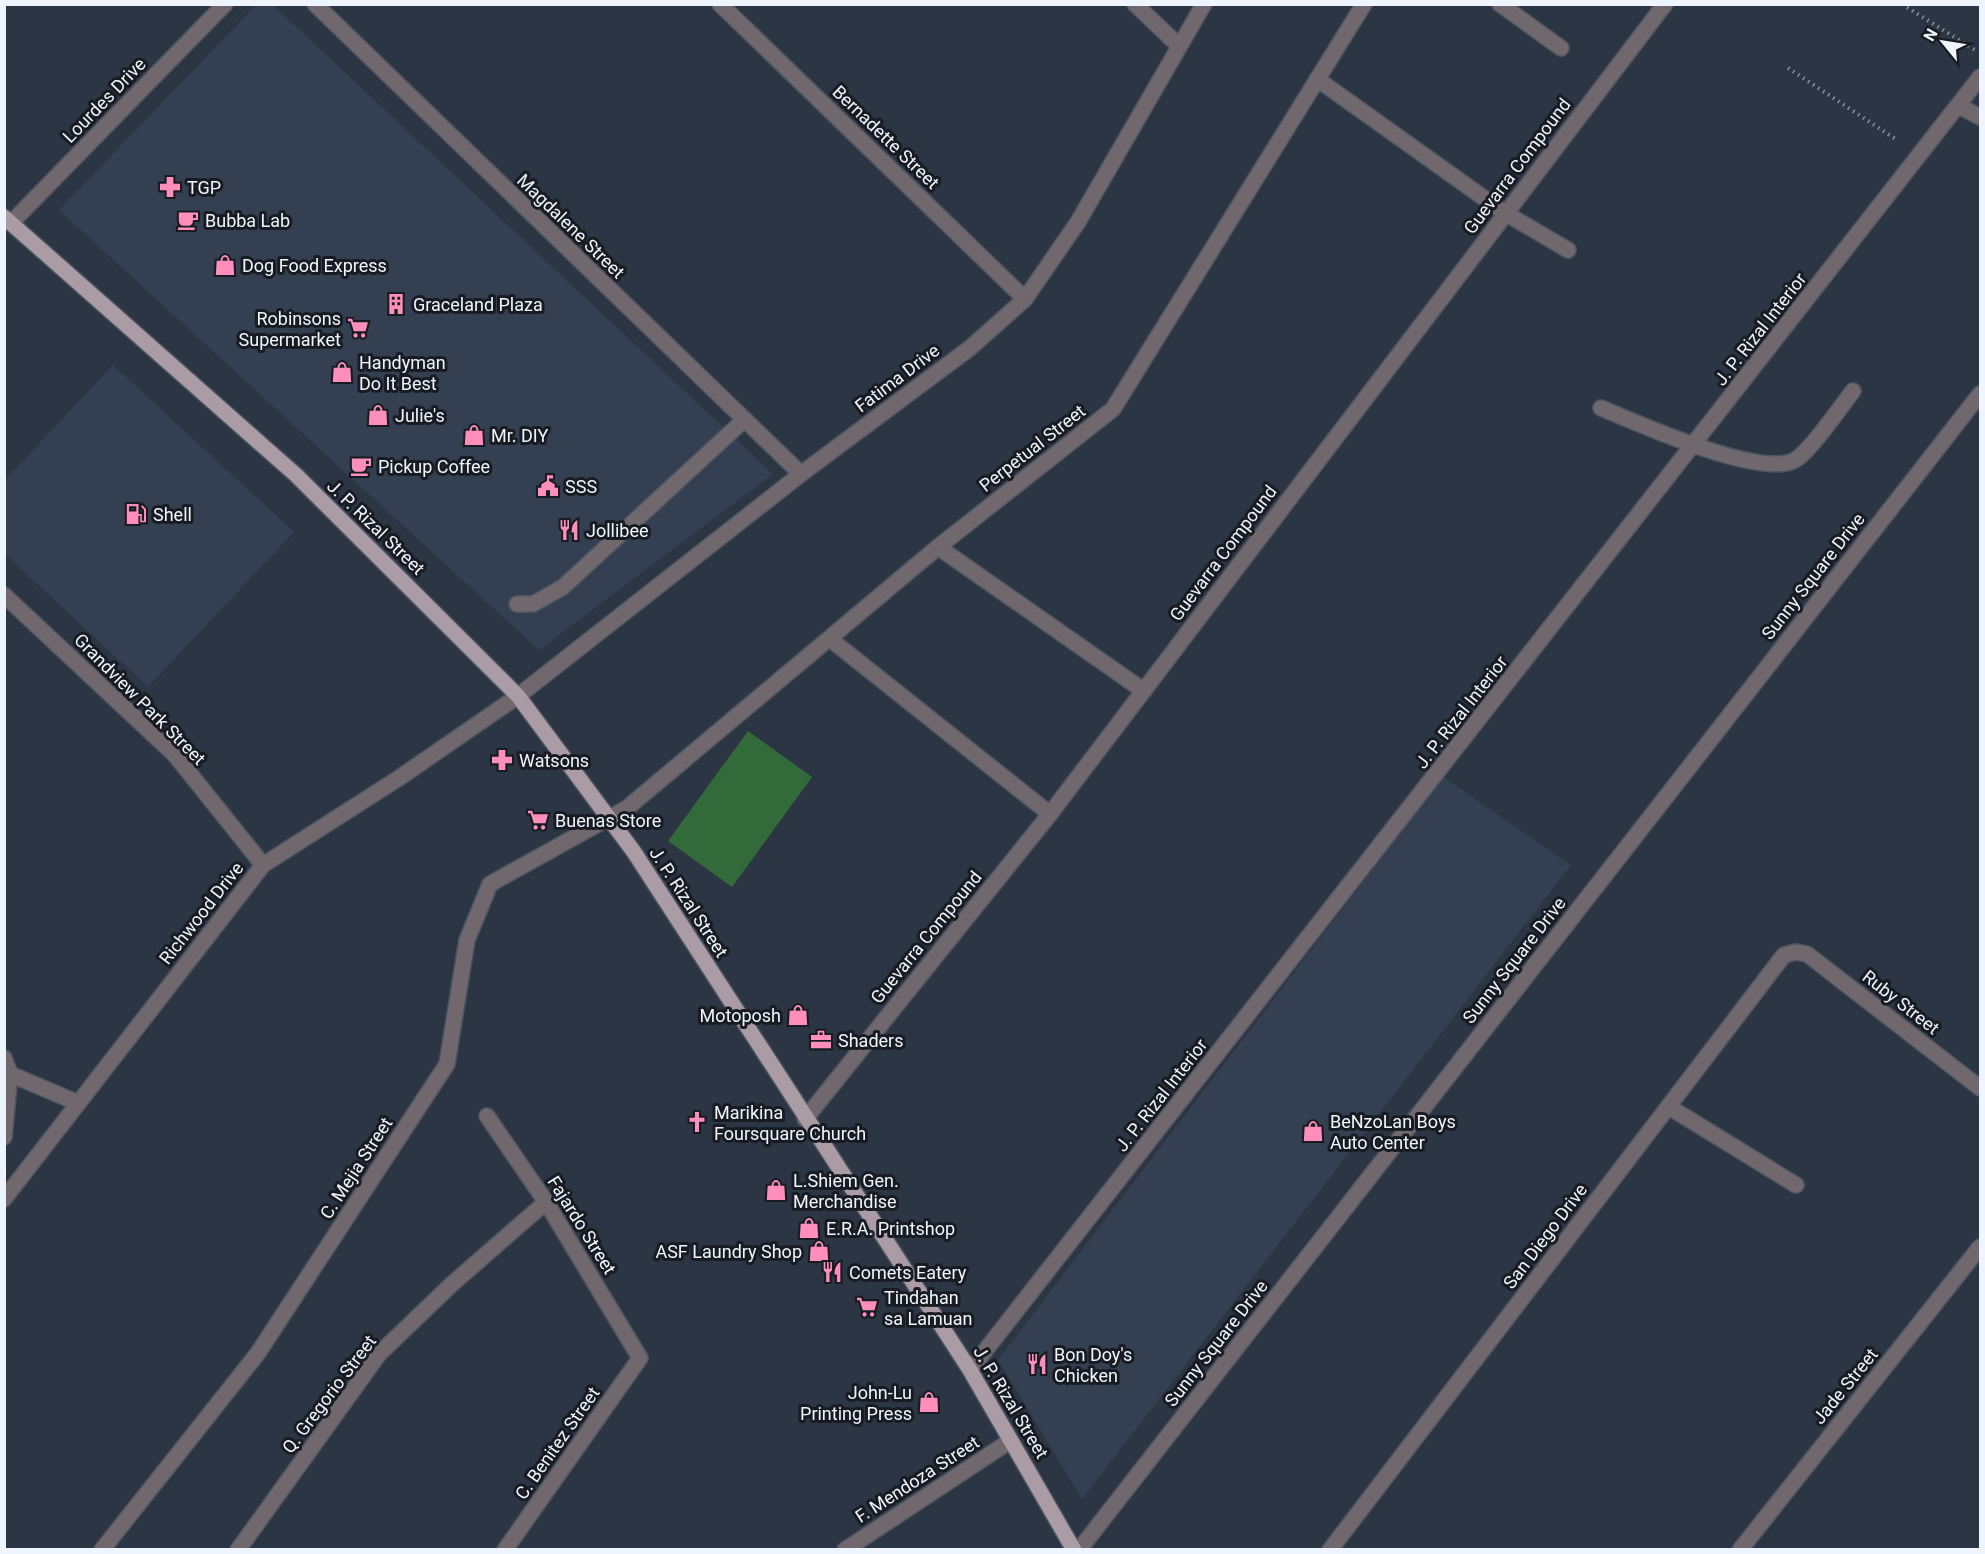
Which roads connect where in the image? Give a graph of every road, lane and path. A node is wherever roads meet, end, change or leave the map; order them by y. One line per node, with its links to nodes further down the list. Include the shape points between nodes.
1 (225, 4): 20 (street, Lourdes Drive)
2 (315, 4): 26 (street, Magdalene Street)
3 (720, 4): 22 (street, Bernadette Street)
4 (1135, 4): 10 (street)
5 (1204, 4): 10 (street, Fatima Drive)
6 (1365, 4): 15 (street, Perpetual Street)
7 (1500, 4): 11 (street)
8 (1665, 4): 19 (street, Guevarra Compound)
9 (1902, 4): 12 (path)
10 (1178, 45): 22 (street, Fatima Drive, via 1078,222)
11 (1562, 48)
12 (1980, 53)
13 (1788, 68): 18 (path)
14 (1980, 77): 16 (street, J. P. Rizal Interior)
15 (1317, 80): 19 (street); 29 (street, Perpetual Street, via 1113,409)
16 (1959, 106): 17 (street); 18 (street, J. P. Rizal Interior)
17 (1980, 117)
18 (1921, 155): 27 (street, J. P. Rizal Interior)
19 (1505, 213): 21 (street); 33 (street, Guevarra Compound)
20 (8, 220): 34 (main road, J. P. Rizal Street, via 296,475)
21 (1568, 250)
22 (1025, 299): 28 (street, Fatima Drive, via 970,348)
23 (1852, 391): 27 (street, via 1793,461 1776,464)
24 (1980, 394): 59 (street, Sunny Square Drive)
25 (1601, 408): 27 (street)
26 (744, 420): 28 (street, Magdalene Street); 31 (street, via 563,587 533,604)
27 (1693, 447): 52 (street, J. P. Rizal Interior)
28 (801, 474): 34 (street, Fatima Drive)
29 (938, 547): 32 (street, Perpetual Street); 33 (street)
30 (4, 595): 37 (street, Grandview Park Street, via 175,755)
31 (517, 604)
32 (830, 639): 35 (street); 36 (street, Perpetual Street, via 627,808)
33 (1144, 691): 35 (street, Guevarra Compound)
34 (518, 696): 36 (main road, J. P. Rizal Street); 37 (street, Richwood Drive)
35 (1050, 814): 45 (street, Guevarra Compound)
36 (608, 818): 45 (main road, J. P. Rizal Street, via 634,852); 54 (street, C. Mejia Street, via 490,884 467,940 447,1064 258,1353)
37 (263, 865): 42 (street, Richwood Drive)
38 (1796, 952): 41 (street, Ruby Street, via 1807,954); 43 (street, San Diego Drive, via 1784,955)
39 (4, 1058): 40 (street)
40 (10, 1074): 42 (street); 46 (street)
41 (1980, 1088)
42 (78, 1103): 48 (street, Richwood Drive)
43 (1669, 1107): 47 (street); 60 (street, San Diego Drive)
44 (487, 1116): 49 (street, Fajardo Street)
45 (806, 1119): 52 (main road, J. P. Rizal Street)
46 (4, 1137)
47 (1796, 1185)
48 (4, 1199)
49 (546, 1202): 51 (street, Fajardo Street); 55 (street, Q. Gregorio Street, via 379,1354)
50 (1980, 1247): 61 (street, Jade Street)
51 (640, 1358): 56 (street, C. Benitez Street)
52 (970, 1370): 53 (main road, J. P. Rizal Street)
53 (1010, 1441): 57 (street, F. Mendoza Street); 58 (main road, J. P. Rizal Street)
54 (102, 1550)
55 (238, 1550)
56 (505, 1550)
57 (845, 1550)
58 (1074, 1550)
59 (1079, 1550)
60 (1329, 1550)
61 (1740, 1550)

